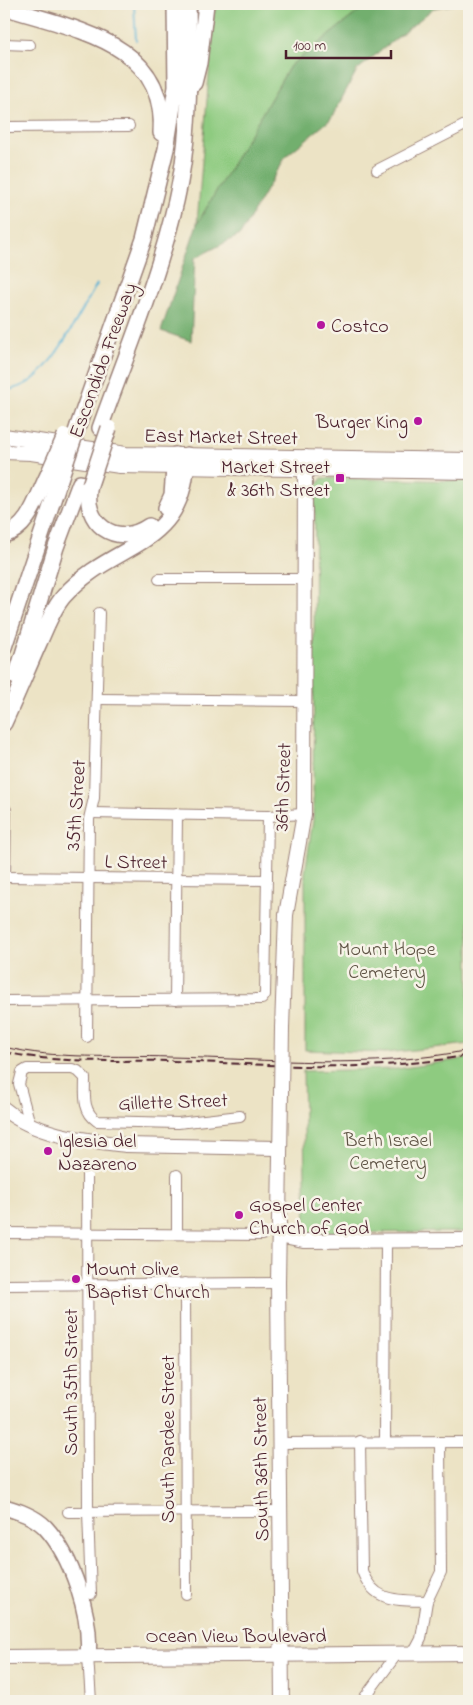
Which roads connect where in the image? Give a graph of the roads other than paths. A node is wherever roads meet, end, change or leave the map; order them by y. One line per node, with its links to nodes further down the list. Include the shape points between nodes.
1 (28, 4): 6 (highway)
2 (175, 4): 14 (highway, Escondido Freeway, via 174,100)
3 (188, 4): 9 (highway, Escondido Freeway)
4 (206, 4): 9 (highway, via 199,62)
5 (4, 7): 6 (highway)
6 (74, 30): 14 (highway, via 120,48 140,63 155,88 162,104)
7 (4, 44): 8 (street)
8 (30, 45)
9 (189, 101): 22 (highway, Escondido Freeway, via 180,181 164,245)
10 (469, 123): 13 (street)
11 (129, 126): 12 (street)
12 (4, 127)
13 (377, 170)
14 (157, 181): 21 (highway, Escondido Freeway, bridge, via 144,239 105,347 92,358 74,426)
15 (4, 436): 18 (main road, East Market Street)
16 (4, 452): 18 (main road, East Market Street, via 120,466)
17 (469, 460): 19 (main road, East Market Street)
18 (181, 461): 19 (main road, East Market Street); 22 (highway, via 168,504 152,524 133,534 114,533 98,525 88,507); 30 (highway, via 182,494 175,511 165,525 63,596)
19 (305, 464): 20 (main road, East Market Street); 25 (main road, 36th Street)
20 (469, 472)
21 (53, 478): 23 (highway, via 22,524); 27 (highway)
22 (85, 484): 30 (highway, Escondido Freeway, via 56,547)
23 (4, 535)
24 (158, 579): 25 (street)
25 (304, 579): 29 (main road, 36th Street)
26 (99, 613): 28 (street, 35th Street)
27 (4, 647)
28 (98, 699): 29 (street); 32 (street, 35th Street)
29 (304, 701): 34 (main road, 36th Street)
30 (4, 722)
31 (6, 810): 36 (street)
32 (91, 812): 33 (street); 37 (street, 35th Street)
33 (177, 814): 35 (street); 38 (street)
34 (304, 814): 35 (street); 47 (main road, 36th Street, bridge, via 286,915)
35 (268, 816): 39 (street, 36th Street)
36 (4, 877): 37 (street, L Street)
37 (88, 878): 38 (street, L Street); 40 (street, 35th Street)
38 (178, 880): 39 (street, L Street); 41 (street)
39 (267, 880): 41 (street, 36th Street, via 265,994 262,999)
40 (87, 1000): 41 (street); 42 (street); 43 (street, 35th Street)
41 (175, 1000)
42 (4, 1001)
43 (87, 1037)
44 (4, 1110): 46 (main road)
45 (240, 1116): 46 (street, Gillette Street, via 178,1123 96,1121 88,1115 85,1078 78,1071 27,1069 22,1072 19,1084)
46 (30, 1124): 47 (main road, via 47,1131 126,1145)
47 (278, 1148): 54 (main road, 36th Street)
48 (87, 1170): 52 (street, South 35th Street)
49 (177, 1175): 51 (street)
50 (4, 1233): 52 (street)
51 (177, 1233): 52 (street); 53 (street)
52 (87, 1234): 59 (street, South 35th Street)
53 (262, 1234)
54 (279, 1236): 56 (main road, via 303,1241); 58 (main road, South 36th Street)
55 (469, 1240): 56 (main road)
56 (386, 1241): 61 (street)
57 (185, 1283): 58 (street); 59 (street); 70 (street, South Pardee Street)
58 (278, 1283): 65 (main road, South 36th Street)
59 (86, 1284): 60 (street); 69 (street, South 35th Street)
60 (4, 1286)
61 (385, 1441): 62 (street); 63 (street)
62 (360, 1442): 65 (street); 74 (street, via 362,1571 366,1583 385,1598)
63 (440, 1442): 64 (street); 74 (street, via 441,1572)
64 (469, 1442)
65 (280, 1443): 67 (main road, South 36th Street)
66 (4, 1507): 79 (highway, via 44,1526 57,1544 71,1570 84,1612 90,1640)
67 (281, 1511): 70 (street); 78 (main road, South 36th Street)
68 (68, 1512): 69 (street)
69 (88, 1512): 70 (street); 72 (street, South 35th Street)
70 (185, 1512): 73 (street, South Pardee Street)
71 (4, 1517): 79 (highway, via 22,1521 38,1531 60,1564 80,1640)
72 (91, 1594)
73 (186, 1594)
74 (427, 1601): 77 (street, via 421,1638)
75 (469, 1653): 77 (main road, Ocean View Boulevard)
76 (398, 1654): 77 (main road, Ocean View Boulevard); 78 (main road, Ocean View Boulevard); 83 (street)
77 (413, 1654)
78 (282, 1655): 79 (main road, Ocean View Boulevard); 82 (main road, South 36th Street)
79 (88, 1656): 80 (main road, Ocean View Boulevard); 81 (street)
80 (4, 1657)
81 (91, 1701)
82 (282, 1701)
83 (362, 1701)

